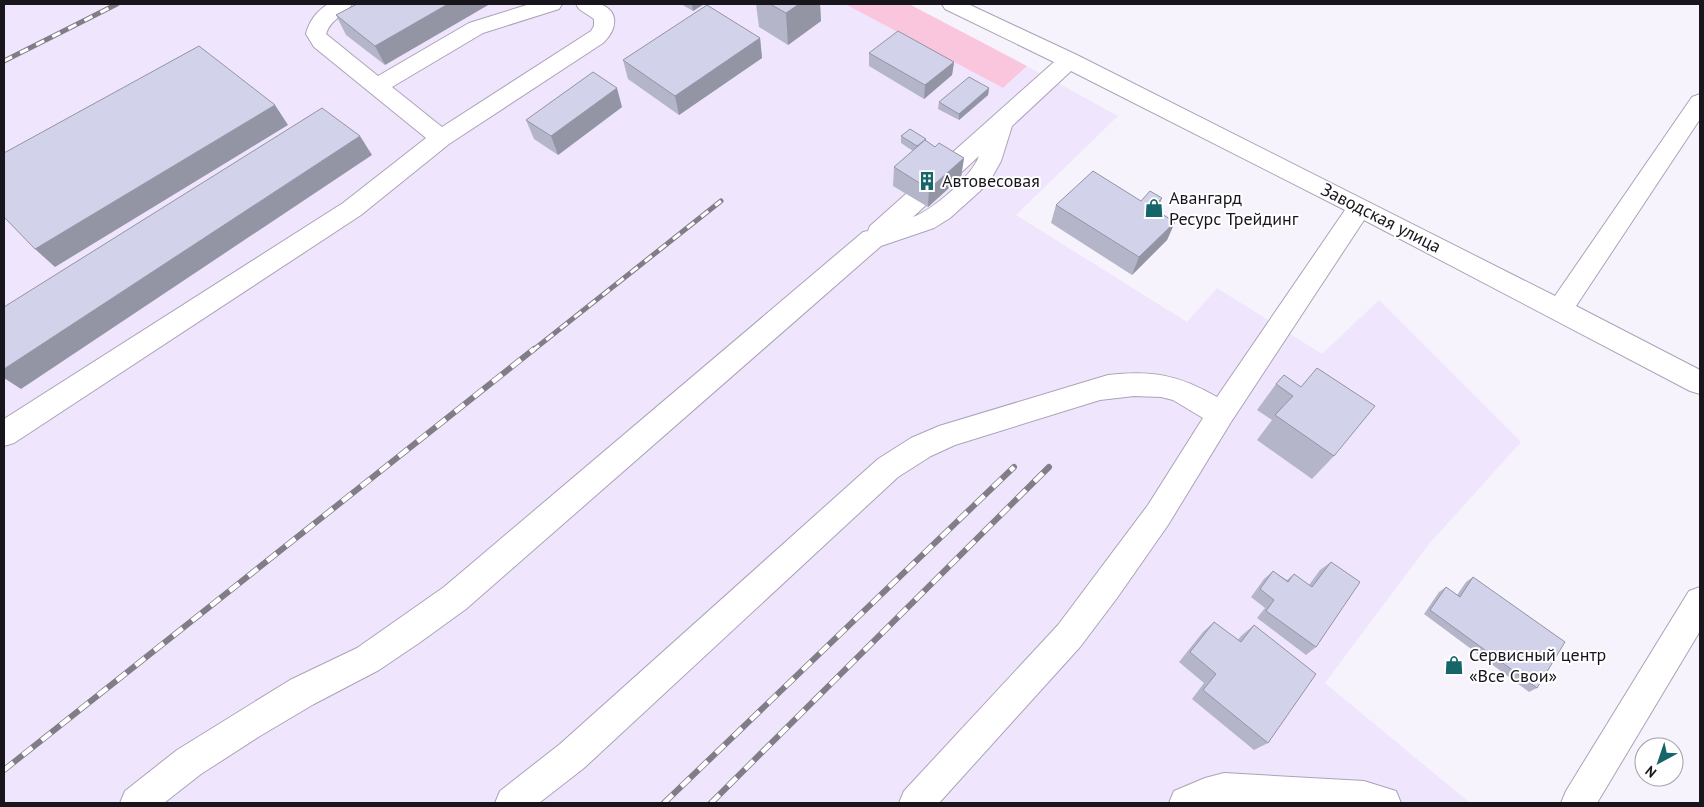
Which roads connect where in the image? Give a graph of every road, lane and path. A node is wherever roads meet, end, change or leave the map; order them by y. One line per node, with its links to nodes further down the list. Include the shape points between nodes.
1 (342, 4): 6 (street, via 325,16 316,34 321,42)
2 (552, 4): 6 (street, via 476,28)
3 (586, 4): 8 (street, via 604,16 606,25 603,32)
4 (952, 4): 5 (street, Заводская улица)
5 (1069, 60): 9 (street, Заводская улица); 15 (street, via 1002,122 983,173 941,212 925,222 872,239 455,598 368,659 302,692 189,762)
6 (376, 87): 8 (street)
7 (1700, 102): 10 (street)
8 (441, 138): 13 (street, via 352,209)
9 (1360, 207): 10 (street, Заводская улица); 12 (street)
10 (1559, 310): 11 (street, Заводская улица)
11 (1700, 383)
12 (1221, 414): 16 (street, via 1169,386 1125,384 1100,388 949,435 921,447 888,468 572,756); 17 (street, via 1158,515 1069,636)
13 (4, 434)
14 (1700, 602): 20 (street)
15 (137, 803)
16 (512, 803)
17 (916, 803)
18 (1186, 803): 19 (street, via 1224,790 1246,790 1364,798)
19 (1384, 803)
20 (1578, 803)

